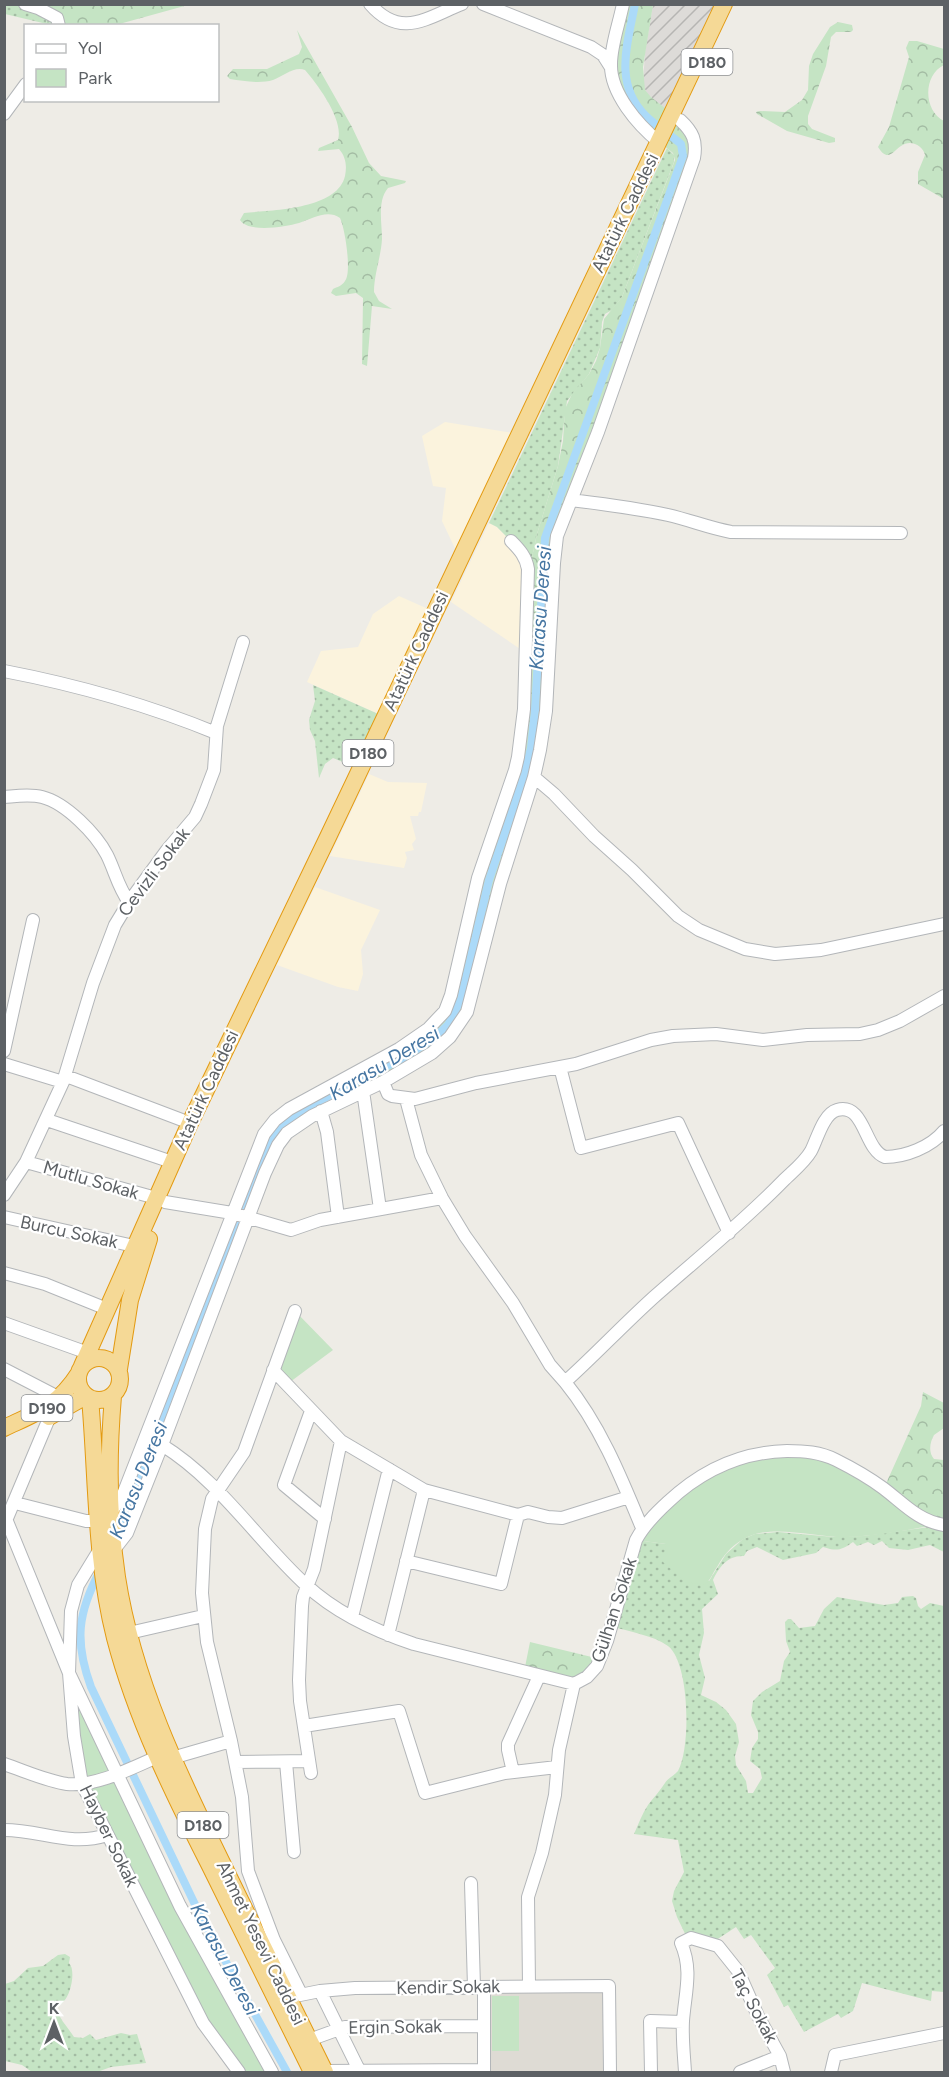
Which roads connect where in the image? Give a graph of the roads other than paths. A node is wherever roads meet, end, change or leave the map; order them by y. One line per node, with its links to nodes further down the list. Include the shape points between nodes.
1 (25, 4): 8 (street, via 51,14)
2 (370, 4): 3 (street, via 393,22 410,24)
3 (462, 4)
4 (483, 4): 9 (street, via 591,47)
5 (623, 4): 9 (street)
6 (724, 4): 12 (highway, Atatürk Caddesi / D180)
7 (733, 4): 12 (highway, Atatürk Caddesi / D180)
8 (58, 24)
9 (610, 66): 13 (street, via 626,106 642,128)
10 (24, 87): 11 (street)
11 (4, 114)
12 (676, 117): 13 (highway, Atatürk Caddesi / D180); 14 (street, via 694,137 694,158)
13 (663, 145): 35 (highway, Atatürk Caddesi / D180); 41 (highway, Atatürk Caddesi / D180, via 338,840)
14 (571, 500): 15 (street, via 684,518 731,532); 20 (street, via 555,550 544,724)
15 (901, 533)
16 (511, 541): 43 (street, via 528,569 523,723 515,770 478,878 448,1004 436,1023 421,1035 275,1120 258,1147)
17 (243, 642): 19 (street, Cevizli Sokak)
18 (4, 671): 19 (street, via 69,684)
19 (216, 733): 22 (street, Cevizli Sokak, via 214,770 198,811)
20 (534, 777): 24 (street, via 678,916 699,930 745,949 775,954 821,950); 30 (street, via 500,884 467,1012 440,1047)
21 (4, 797): 22 (street, via 42,797 78,819 101,845)
22 (129, 902): 29 (street, Cevizli Sokak, via 102,955)
23 (33, 920): 26 (street)
24 (945, 924)
25 (945, 996): 28 (street, via 900,1021 868,1033 763,1040 717,1034 673,1036)
26 (4, 1051)
27 (4, 1064): 29 (street)
28 (560, 1067): 32 (street); 47 (street, via 581,1148 678,1123)
29 (65, 1079): 34 (street, Cevizli Sokak); 35 (street)
30 (383, 1082): 31 (street); 32 (street, via 388,1094)
31 (363, 1091): 33 (street); 42 (street)
32 (406, 1099): 40 (street, via 421,1155)
33 (321, 1111): 44 (street); 46 (street, via 292,1130 278,1145)
34 (47, 1120): 37 (street, Cevizli Sokak); 38 (street)
35 (189, 1123): 38 (highway, Atatürk Caddesi / D180)
36 (945, 1131): 47 (street, via 920,1148 885,1157 874,1149 856,1114 834,1111 807,1156)
37 (26, 1162): 39 (street, Cevizli Sokak); 41 (street, Mutlu Sokak)
38 (172, 1162): 41 (highway, Atatürk Caddesi / D180)
39 (4, 1195)
40 (442, 1198): 42 (street, Mutlu Sokak); 57 (street, via 550,1365)
41 (160, 1200): 43 (street, Mutlu Sokak); 48 (highway, Atatürk Caddesi / D180); 55 (highway, Atatürk Caddesi / D180, via 133,1285)
42 (380, 1209): 44 (street, Mutlu Sokak)
43 (232, 1214): 46 (street, Mutlu Sokak); 75 (street, via 122,1497)
44 (338, 1216): 46 (street, Mutlu Sokak, via 291,1230)
45 (4, 1217): 48 (street, Burcu Sokak)
46 (249, 1218): 66 (street)
47 (729, 1233): 57 (street, via 644,1306)
48 (134, 1246): 50 (highway, Atatürk Caddesi / D180)
49 (4, 1273): 50 (street, via 45,1284)
50 (107, 1310): 53 (highway, Atatürk Caddesi / D180)
51 (295, 1311): 56 (street)
52 (4, 1323): 53 (street)
53 (83, 1364): 55 (highway, via 101,1358); 59 (highway, via 79,1386); 60 (highway, D190)
54 (4, 1369): 60 (street)
55 (119, 1369): 58 (highway, Atatürk Caddesi, via 121,1383)
56 (273, 1370): 61 (street); 68 (street, via 244,1452)
57 (565, 1382): 70 (street, via 597,1430)
58 (113, 1396): 59 (highway, via 102,1400); 75 (highway, Ahmet Yesevi Caddesi / D180)
59 (88, 1397): 62 (highway, D190); 75 (highway, Ahmet Yesevi Caddesi / D180)
60 (60, 1398): 63 (highway, D190)
61 (311, 1411): 65 (street); 74 (street, via 284,1485)
62 (50, 1416): 64 (highway, D190); 71 (street)
63 (4, 1428)
64 (4, 1437)
65 (340, 1442): 67 (street); 74 (street)
66 (162, 1445): 68 (street); 78 (street, via 127,1533)
67 (388, 1470): 69 (street); 82 (street)
68 (217, 1490): 80 (street); 81 (street, via 205,1530)
69 (424, 1490): 72 (street); 79 (street)
70 (629, 1497): 72 (street, via 562,1518 528,1512); 77 (street)
71 (15, 1503): 73 (street); 75 (street, via 86,1521)
72 (518, 1515): 79 (street, via 501,1584)
73 (5, 1519): 85 (street, Hayber Sokak)
74 (325, 1519): 80 (street)
75 (104, 1521): 78 (highway, Ahmet Yesevi Caddesi / D180)
76 (945, 1525): 77 (street, Gülhan Sokak, via 922,1518 884,1488 836,1460 815,1452 793,1451 748,1455 705,1473)
77 (642, 1528): 87 (street, Gülhan Sokak, via 597,1666)
78 (109, 1555): 83 (highway, Ahmet Yesevi Caddesi / D180); 85 (street, via 78,1586 69,1626); 90 (highway, Ahmet Yesevi Caddesi / D180, via 103,1581 115,1636 130,1690)
79 (406, 1562): 84 (street)
80 (307, 1587): 82 (street); 88 (street, via 299,1648)
81 (203, 1616): 83 (street); 89 (street)
82 (352, 1617): 84 (street)
83 (129, 1633): 90 (highway, Ahmet Yesevi Caddesi / D180)
84 (388, 1635): 86 (street)
85 (69, 1673): 96 (street); 97 (street, Hayber Sokak)
86 (539, 1676): 87 (street); 95 (street, via 508,1744)
87 (574, 1684): 94 (street)
88 (304, 1726): 92 (street, via 310,1767); 95 (street, via 399,1711 424,1792)
89 (231, 1741): 90 (street); 91 (street)
90 (164, 1758): 96 (street); 105 (highway, Ahmet Yesevi Caddesi / D180); 112 (highway, Ahmet Yesevi Caddesi / D180)
91 (235, 1762): 92 (street); 105 (street, via 251,1881)
92 (286, 1762): 100 (street)
93 (4, 1764): 97 (street, via 57,1782)
94 (557, 1767): 95 (street); 102 (street, via 546,1837 528,1897)
95 (513, 1772)
96 (119, 1773): 97 (street); 116 (street, via 180,1906)
97 (82, 1784): 99 (street, Hayber Sokak)
98 (4, 1830): 99 (street, via 75,1840)
99 (107, 1835): 115 (street, Hayber Sokak, via 203,2023)
100 (294, 1852)
101 (471, 1883): 103 (street)
102 (529, 1986): 103 (street, Kendir Sokak); 117 (street, Kendir Sokak, via 609,1986)
103 (479, 1987): 104 (street, Kendir Sokak); 107 (street)
104 (320, 1991): 105 (street, Kendir Sokak); 108 (street)
105 (295, 1996): 110 (highway, Ahmet Yesevi Caddesi / D180)
106 (683, 2022): 111 (street, Taç Sokak, via 687,1958 681,1943 691,1938 718,1946 724,1952 738,1971); 118 (street, via 650,2021); 119 (street)
107 (484, 2026): 108 (street, Ergin Sokak); 114 (street)
108 (338, 2028): 110 (street, Ergin Sokak); 113 (street)
109 (945, 2033): 122 (street, via 835,2055)
110 (309, 2040): 112 (highway, Ahmet Yesevi Caddesi / D180)
111 (780, 2056): 120 (street); 121 (street, Taç Sokak)
112 (320, 2072): 113 (street)
113 (359, 2072): 114 (street)
114 (484, 2072)
115 (239, 2073)
116 (272, 2073)
117 (610, 2073)
118 (651, 2073)
119 (685, 2073)
120 (740, 2073)
121 (784, 2073)
122 (831, 2073)

